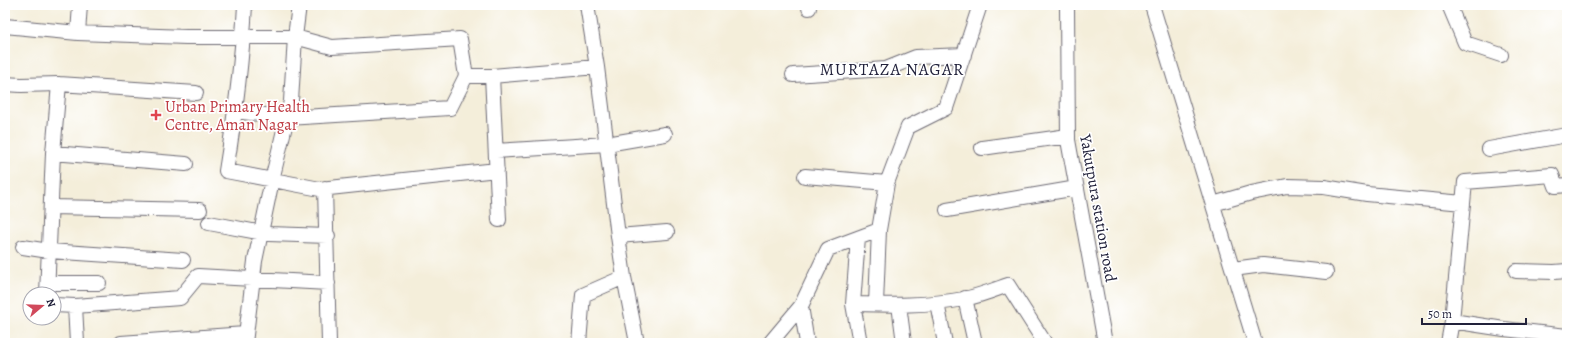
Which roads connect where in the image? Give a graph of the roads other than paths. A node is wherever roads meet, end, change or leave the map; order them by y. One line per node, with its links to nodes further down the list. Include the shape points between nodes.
1 (80, 5): 10 (street)
2 (245, 5): 11 (street)
3 (299, 5): 12 (street)
4 (587, 5): 15 (street)
5 (980, 5): 13 (street)
6 (1067, 5): 26 (street, Yakutpura station road)
7 (1152, 5): 41 (street)
8 (1449, 5): 14 (street, via 1465,43)
9 (5, 26): 10 (street)
10 (78, 33): 11 (street)
11 (243, 37): 12 (street); 22 (street)
12 (295, 37): 17 (street, via 332,47 460,40); 23 (street, via 291,101)
13 (964, 55): 16 (street, via 916,57 886,69); 36 (street, via 946,108 908,127)
14 (1501, 55)
15 (597, 67): 18 (street); 27 (street)
16 (793, 75)
17 (466, 76): 18 (street); 23 (street, via 450,108)
18 (492, 76): 30 (street)
19 (5, 84): 20 (street)
20 (58, 84): 21 (street); 31 (street)
21 (196, 92)
22 (236, 111): 23 (street); 35 (street, via 226,171)
23 (286, 118): 35 (street)
24 (665, 134): 27 (street)
25 (1567, 135): 29 (street)
26 (1068, 136): 28 (street); 39 (street, Yakutpura station road)
27 (607, 144): 30 (street); 51 (street)
28 (982, 148)
29 (1489, 149)
30 (496, 151): 33 (street)
31 (53, 153): 32 (street); 42 (street)
32 (186, 164)
33 (497, 170): 38 (street); 45 (street)
34 (805, 176): 36 (street)
35 (272, 180): 38 (street); 49 (street)
36 (887, 183): 47 (street)
37 (1567, 185): 40 (street, via 1556,186 1552,175 1465,182)
38 (325, 188): 50 (street)
39 (1077, 188): 44 (street); 89 (street, Yakutpura station road)
40 (1463, 203): 41 (street, via 1375,195 1324,187 1287,186); 74 (street)
41 (1213, 204): 56 (street)
42 (51, 207): 43 (street); 54 (street)
43 (200, 210)
44 (947, 210)
45 (499, 220)
46 (209, 223): 49 (street)
47 (879, 230): 52 (street); 69 (street)
48 (667, 232): 51 (street)
49 (261, 233): 50 (street); 61 (street)
50 (328, 236): 63 (street)
51 (618, 236): 60 (street)
52 (858, 238): 68 (street); 72 (street, via 828,249)
53 (24, 247): 54 (street)
54 (49, 251): 55 (street); 64 (street)
55 (183, 260)
56 (1232, 269): 59 (street, via 1263,265); 90 (street)
57 (1516, 271): 58 (street)
58 (1567, 271)
59 (1326, 272)
60 (624, 277): 80 (street, via 583,295); 81 (street)
61 (254, 279): 63 (street); 71 (street, via 198,276 180,298); 76 (street)
62 (99, 283): 65 (street)
63 (328, 283): 79 (street)
64 (47, 286)
65 (62, 287)
66 (965, 298): 67 (street); 87 (street); 88 (street, via 1008,285)
67 (937, 303): 73 (street); 86 (street)
68 (853, 304): 69 (street); 84 (street)
69 (876, 304): 73 (street)
70 (62, 305): 71 (street)
71 (75, 306): 77 (street)
72 (801, 306): 82 (street); 83 (street)
73 (899, 306): 85 (street)
74 (1452, 321): 75 (street); 91 (street)
75 (1567, 336)
76 (245, 338): 78 (street)
77 (77, 343)
78 (122, 343)
79 (329, 343)
80 (579, 343)
81 (637, 343)
82 (770, 343)
83 (807, 343)
84 (860, 343)
85 (904, 343)
86 (945, 343)
87 (975, 343)
88 (1044, 343)
89 (1105, 343)
90 (1255, 343)
91 (1448, 343)

